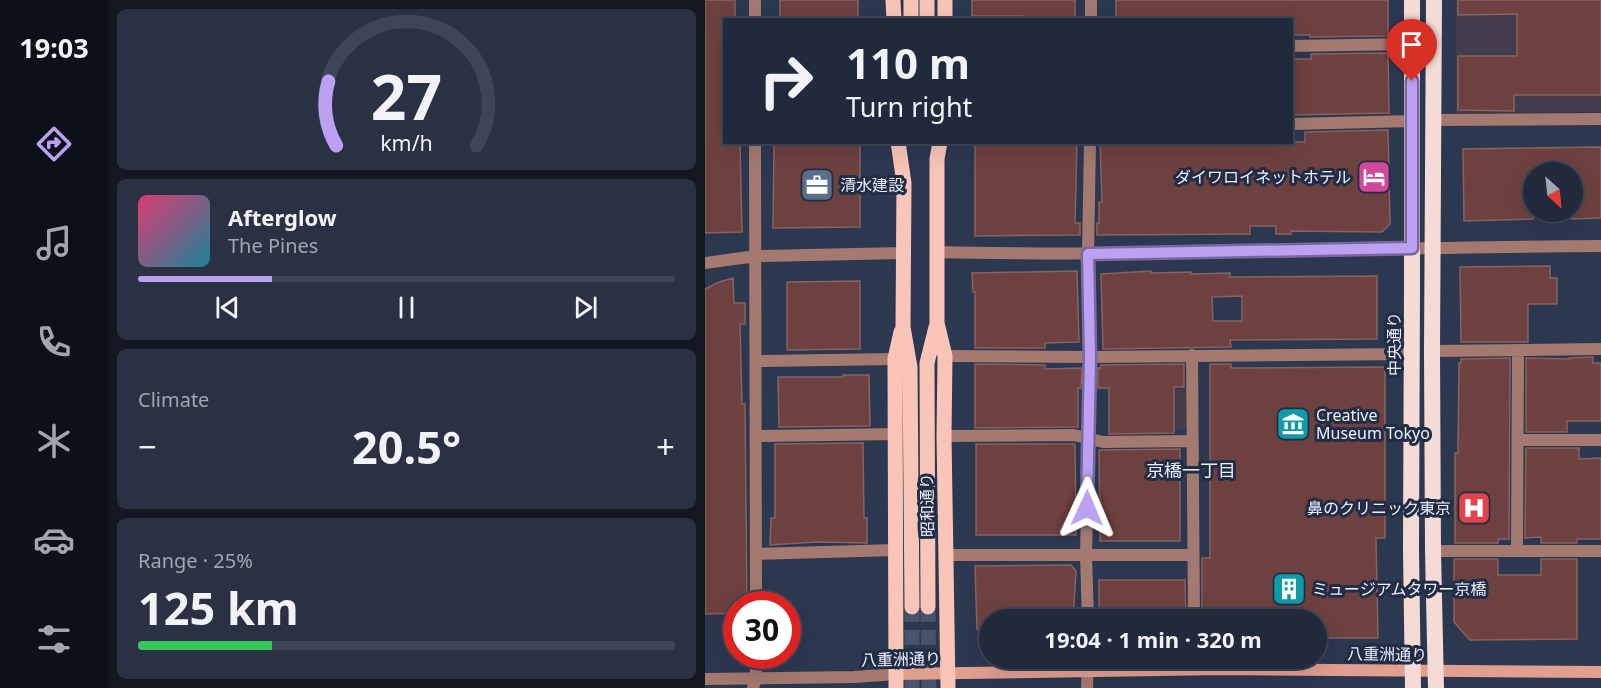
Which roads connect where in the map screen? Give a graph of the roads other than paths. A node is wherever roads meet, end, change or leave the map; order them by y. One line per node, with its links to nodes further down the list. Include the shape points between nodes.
1 (755, 0): 9 (street)
2 (893, 0): 10 (main road)
3 (911, 0): 11 (main road)
4 (927, 0): 12 (main road)
5 (945, 0): 13 (main road)
6 (1091, 0): 14 (street)
7 (1411, 0): 15 (highway, 中央通り)
8 (1434, 0): 18 (highway)
9 (755, 18)
10 (894, 18)
11 (911, 18)
12 (927, 18)
13 (945, 18)
14 (1091, 18)
15 (1411, 44): 16 (street); 19 (highway, 中央通り)
16 (1293, 46)
17 (1601, 119): 18 (street)
18 (1433, 120): 30 (highway)
19 (1412, 121): 20 (street); 31 (highway, 中央通り)
20 (1293, 123)
21 (755, 144): 35 (street)
22 (898, 144): 28 (main road, 昭和通り)
23 (910, 144): 28 (main road, 昭和通り)
24 (933, 144): 27 (main road, 昭和通り)
25 (940, 144): 27 (main road, 昭和通り)
26 (1090, 144): 34 (street)
27 (937, 159): 32 (main road, 昭和通り)
28 (904, 183): 33 (main road, 昭和通り)
29 (1601, 246): 30 (street)
30 (1433, 247): 31 (street); 41 (highway)
31 (1412, 248): 34 (street); 42 (highway, 中央通り)
32 (936, 252): 34 (street); 37 (main road, 昭和通り)
33 (903, 253): 35 (street); 38 (main road, 昭和通り)
34 (1088, 254): 45 (street)
35 (756, 256): 36 (street); 47 (street)
36 (705, 263)
37 (937, 322): 43 (main road, 昭和通り); 65 (main road, 昭和通り, via 927,363)
38 (903, 327): 46 (main road, 昭和通り); 64 (main road, 昭和通り, via 910,367)
39 (1601, 349): 40 (street)
40 (1518, 350): 41 (street); 52 (street)
41 (1432, 351): 56 (highway)
42 (1412, 354): 44 (street); 71 (highway, 中央通り)
43 (945, 356): 45 (street); 50 (main road, 昭和通り)
44 (1192, 356): 45 (street); 54 (street)
45 (1090, 357): 51 (street)
46 (895, 359): 47 (street); 48 (main road, 昭和通り)
47 (756, 361): 49 (street)
48 (895, 434): 49 (street); 55 (main road, 昭和通り)
49 (756, 436): 59 (street)
50 (944, 436): 51 (street); 60 (main road, 昭和通り)
51 (1089, 438): 54 (street, via 1103,442); 61 (street)
52 (1518, 440): 53 (street); 57 (street)
53 (1601, 440)
54 (1192, 441): 62 (street)
55 (896, 550): 59 (street); 76 (main road, 昭和通り)
56 (1433, 551): 57 (street); 75 (highway)
57 (1517, 551): 58 (street)
58 (1601, 551)
59 (756, 554): 63 (street)
60 (945, 555): 61 (street); 77 (main road, 昭和通り)
61 (1086, 555): 62 (street); 66 (street)
62 (1193, 555): 67 (street)
63 (756, 591)
64 (912, 607)
65 (928, 608)
66 (1088, 609)
67 (1194, 609)
68 (1327, 668): 71 (main road, 八重洲通り)
69 (1087, 669): 72 (street)
70 (1127, 669): 72 (main road, 八重洲通り)
71 (1413, 671): 75 (main road, 八重洲通り); 80 (highway, 中央通り)
72 (1087, 672): 77 (main road, 八重洲通り); 79 (street)
73 (1601, 672): 75 (main road, 八重洲通り)
74 (705, 679): 78 (street, 八重洲通り)
75 (1436, 680)
76 (896, 681): 77 (main road, 八重洲通り); 78 (street, 八重洲通り)
77 (948, 681)
78 (754, 683)
79 (1087, 688)
80 (1413, 688)

